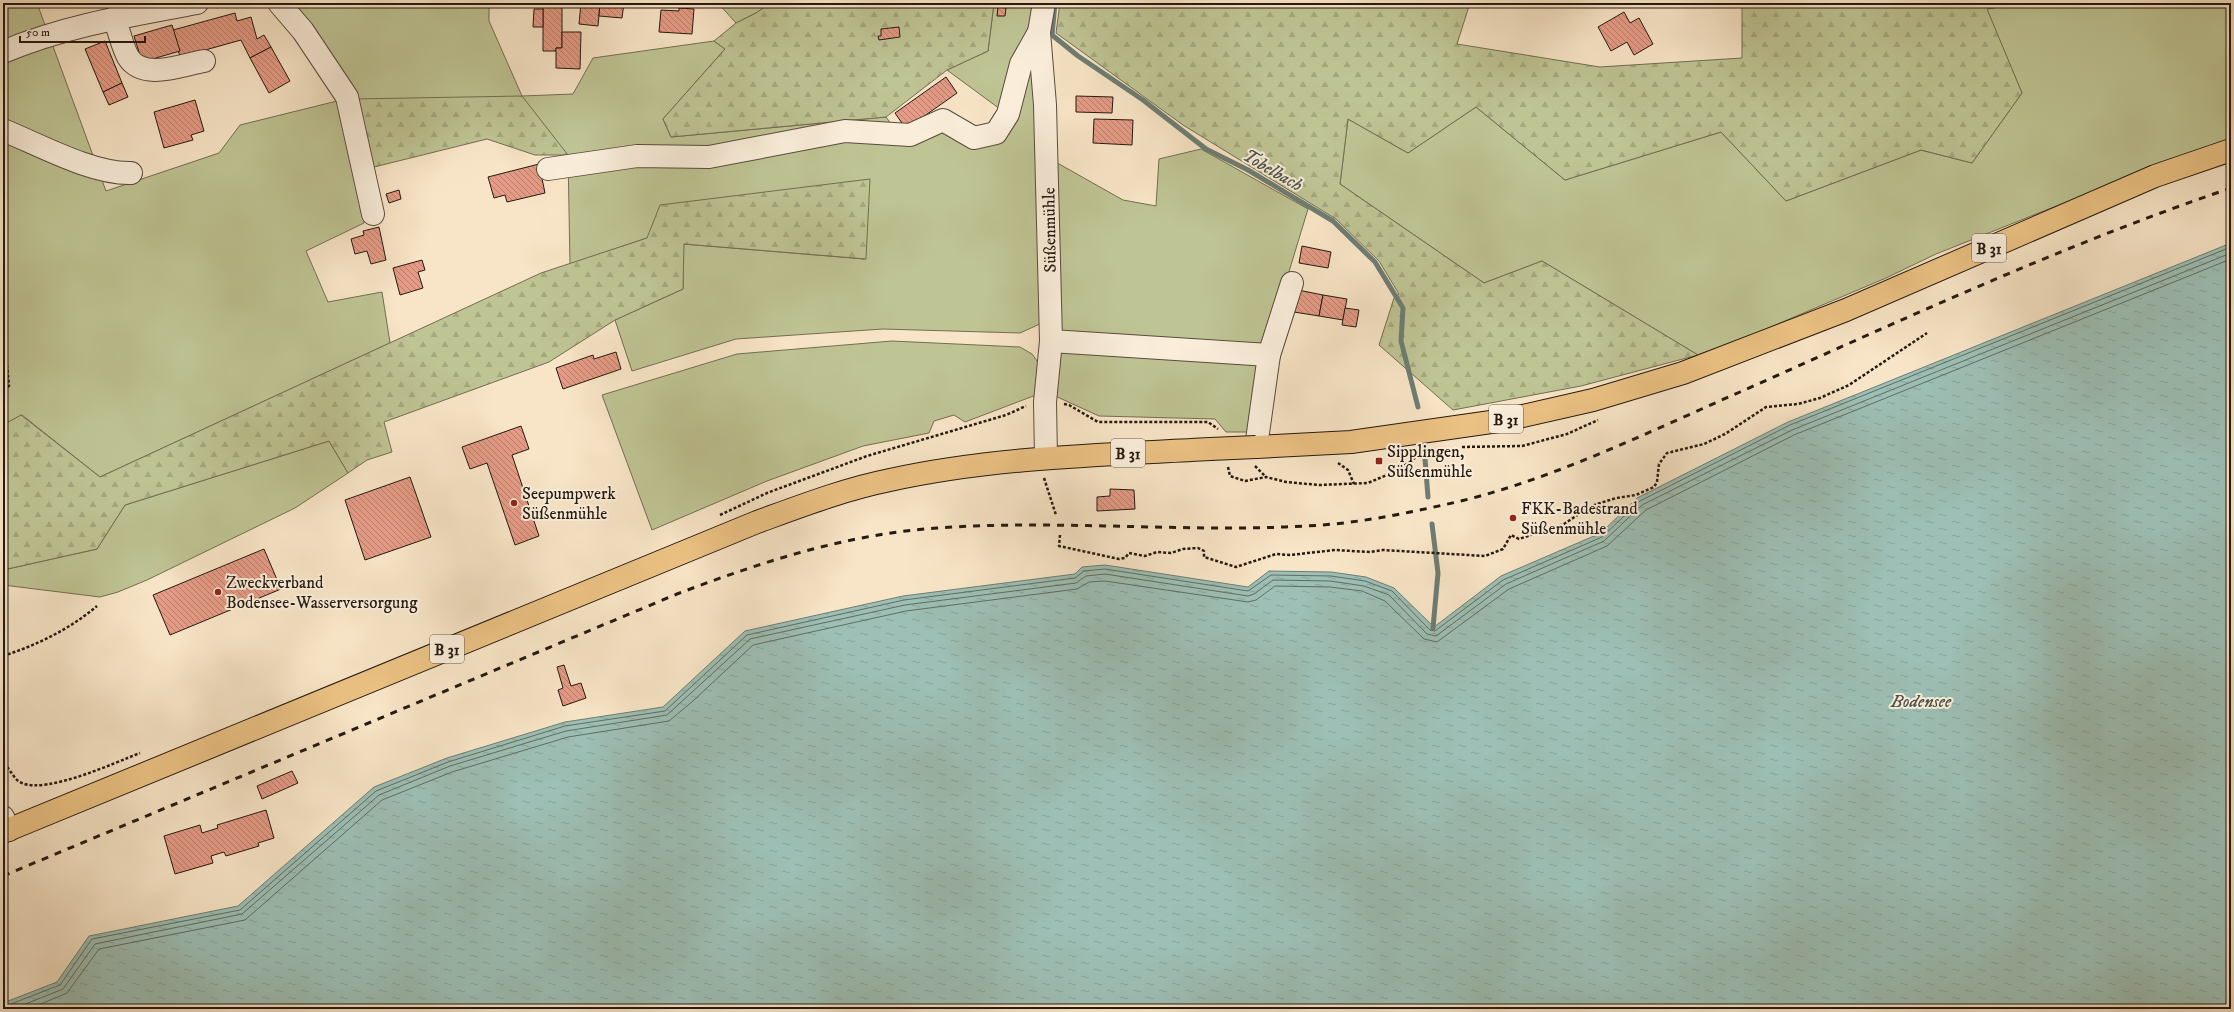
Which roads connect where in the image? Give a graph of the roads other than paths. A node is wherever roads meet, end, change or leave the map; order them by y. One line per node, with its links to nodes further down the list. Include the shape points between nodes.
1 (197, 3): 4 (street)
2 (280, 3): 12 (street, via 303,31 347,97)
3 (1044, 3): 5 (street, Süßenmühle)
4 (114, 18): 6 (street, via 29,41); 7 (street, via 128,57 138,68 151,71)
5 (1039, 32): 10 (street, via 1021,64 1008,114 996,133 974,138 944,120 910,135 845,131 708,157 637,156); 14 (street, Süßenmühle, via 1046,105)
6 (3, 52)
7 (204, 61)
8 (3, 130): 11 (street, via 87,165 114,173)
9 (2231, 150): 16 (main road, B 31, via 2155,176 1846,310 1684,373 1594,400 1505,420)
10 (548, 169)
11 (131, 173)
12 (373, 214)
13 (1292, 283): 15 (street)
14 (1051, 341): 15 (street); 17 (street, Süßenmühle, via 1045,402)
15 (1269, 355): 16 (street)
16 (1254, 456): 17 (main road, B 31, bridge, via 1215,441)
17 (1046, 458): 18 (main road, B 31, via 889,480 834,495 757,522)
18 (5, 826)

